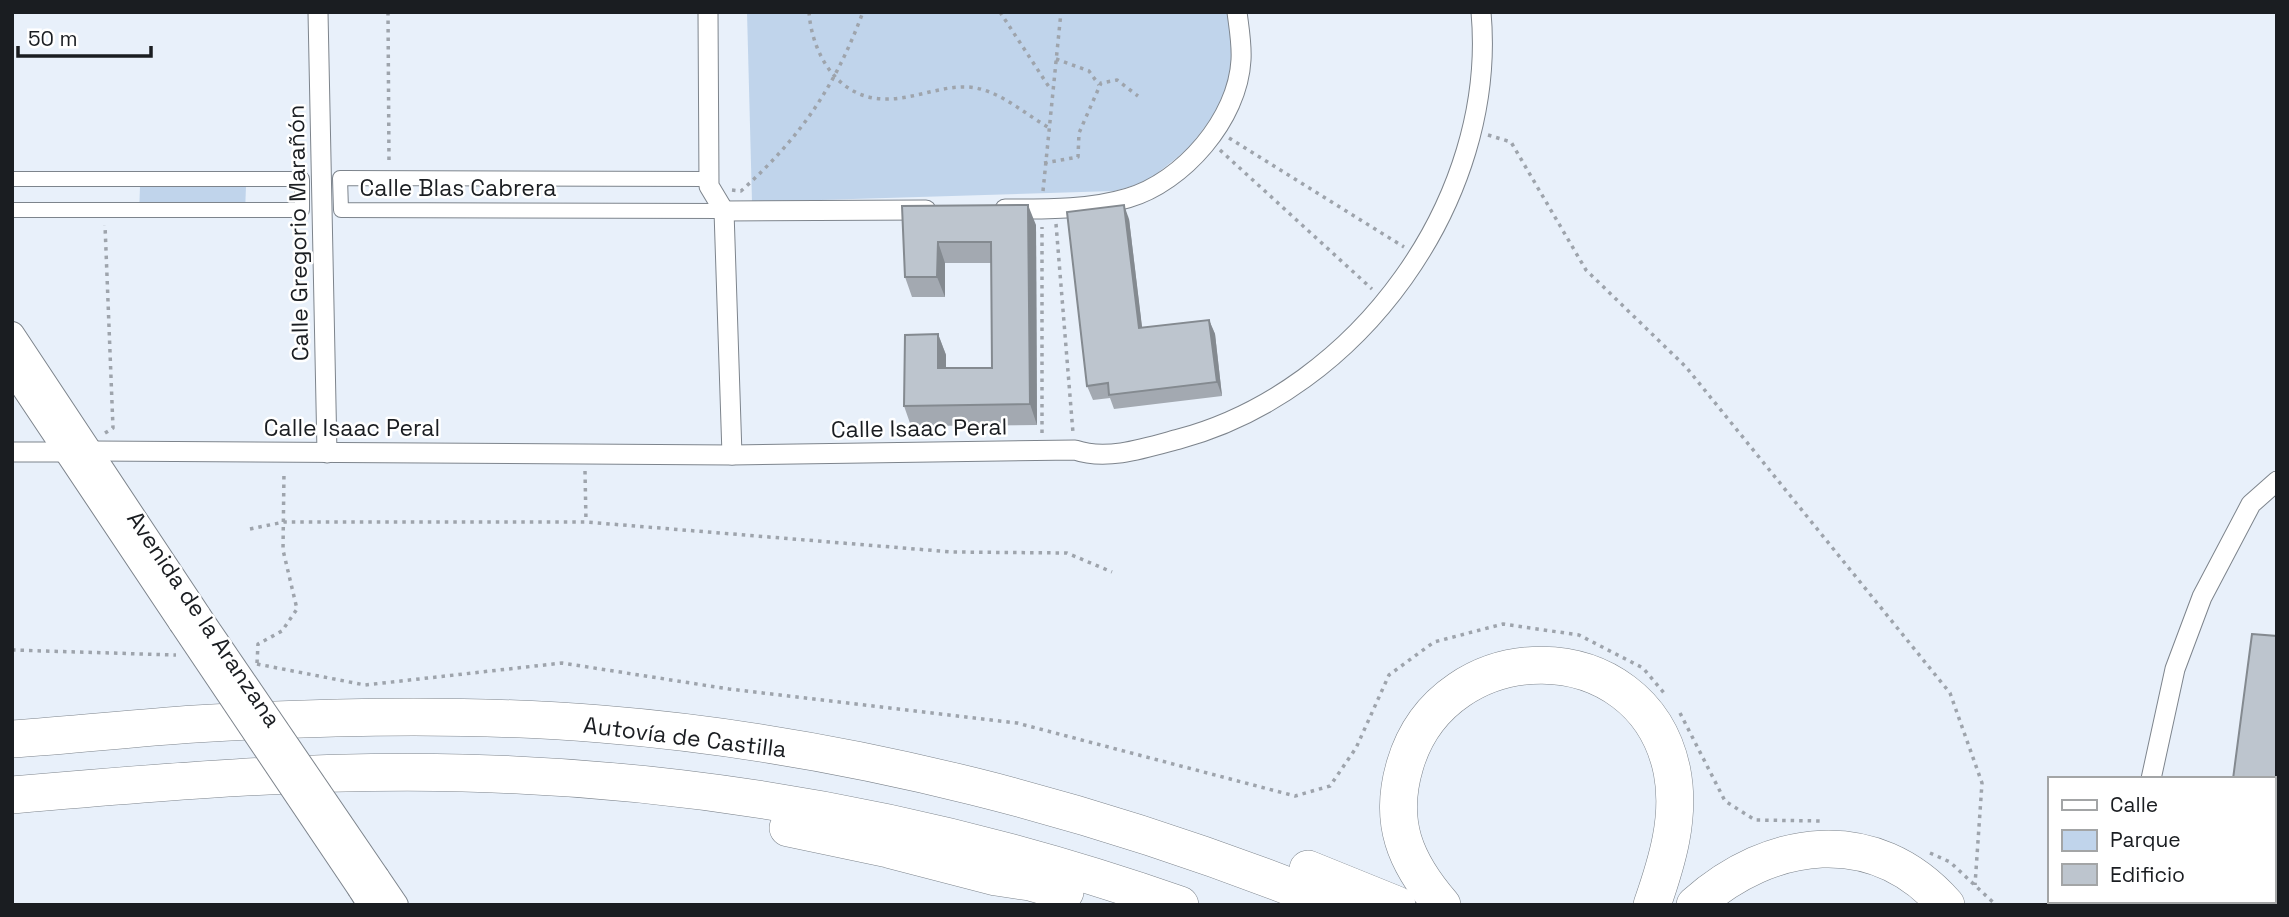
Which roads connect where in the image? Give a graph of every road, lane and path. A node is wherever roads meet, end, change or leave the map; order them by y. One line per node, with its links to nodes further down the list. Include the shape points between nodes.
1 (318, 12): 37 (street, Calle Gregorio Marañón)
2 (388, 12): 20 (path)
3 (708, 12): 21 (street)
4 (809, 12): 11 (path, via 811,38)
5 (863, 12): 11 (path)
6 (1000, 12): 13 (path)
7 (1061, 12): 10 (path)
8 (1237, 12): 17 (street, via 1241,62 1235,90)
9 (1481, 12): 16 (street, Calle Isaac Peral, via 1480,79)
10 (1056, 59): 12 (path, via 1089,71); 13 (path)
11 (835, 76): 15 (path, via 846,88 886,99 960,87 992,92); 21 (path, via 799,134 741,191)
12 (1099, 85): 14 (path, via 1117,80); 18 (path, via 1079,133 1078,157)
13 (1052, 92): 15 (path)
14 (1138, 96)
15 (1048, 127): 18 (path)
16 (1471, 129): 28 (street, Calle Isaac Peral, via 1457,177); 58 (path, via 1511,142 1586,270 1686,367 1950,693 1983,783)
17 (1212, 134): 22 (street, via 1154,187 1116,201); 28 (path); 29 (path)
18 (1044, 163): 22 (path)
19 (12, 179): 23 (street, via 302,179 302,211)
20 (390, 179): 21 (street, Calle Blas Cabrera); 27 (street, Calle Blas Cabrera, via 340,178 341,210)
21 (709, 183): 27 (street)
22 (1048, 208): 25 (street); 33 (path); 35 (path)
23 (104, 209): 26 (street); 32 (path, via 113,428)
24 (946, 209): 27 (street)
25 (987, 209)
26 (12, 210)
27 (724, 211): 39 (street)
28 (1418, 256): 29 (street, Calle Isaac Peral)
29 (1386, 301): 33 (street, Calle Isaac Peral, via 1329,359 1262,405 1191,436 1144,448 1090,455)
30 (12, 334): 32 (street, Avenida de la Aranzana)
31 (12, 370): 32 (street, Avenida de la Aranzana)
32 (80, 446): 34 (street, Calle Isaac Peral); 36 (street, Calle Isaac Peral); 57 (street, Avenida de la Aranzana, bridge)
33 (1074, 450): 35 (street, Calle Isaac Peral)
34 (284, 451): 37 (street, Calle Isaac Peral); 41 (path)
35 (1042, 451): 39 (street, Calle Isaac Peral)
36 (12, 452)
37 (327, 453): 38 (street, Calle Isaac Peral)
38 (585, 453): 39 (street, Calle Isaac Peral); 42 (path)
39 (732, 455)
40 (2277, 481): 51 (street, via 2251,505 2202,597 2175,669)
41 (284, 522): 42 (path); 43 (path); 47 (path, via 283,550 297,609 282,631 258,644 257,664 365,685 562,663 729,689 1017,723 1295,796 1329,786 1356,748 1389,675 1434,642 1503,625 1579,635 1643,668)
42 (586, 522): 44 (path, via 952,552 1067,553)
43 (250, 529)
44 (1112, 572)
45 (12, 650): 46 (path)
46 (176, 655)
47 (1667, 697)
48 (1675, 707): 54 (path, via 1726,801 1755,820)
49 (12, 737): 50 (highway, Autovía de Castilla, via 323,718 471,718 601,724 749,741)
50 (883, 766): 63 (highway, Autovía de Castilla, via 1120,825); 64 (highway, via 1055,790 1221,838)
51 (2151, 777)
52 (12, 795): 62 (highway, via 331,774 464,773 601,781 753,797 959,836)
53 (12, 801): 56 (highway, via 434,793 587,802 780,827)
54 (1826, 821)
55 (1928, 852): 58 (path, via 1950,862)
56 (996, 877): 60 (highway); 61 (highway, via 1030,882)
57 (369, 890): 59 (street, Avenida de la Aranzana)
58 (1961, 895): 67 (highway, via 1880,860 1846,850 1815,848 1759,862 1724,881); 68 (path)
59 (396, 905)
60 (1032, 905)
61 (1104, 905)
62 (1180, 905)
63 (1336, 905)
64 (1397, 905)
65 (1443, 905): 66 (highway, via 1407,855 1399,827 1402,775 1410,747 1427,718 1462,687 1508,668 1535,664 1593,673 1633,700 1650,717 1662,740 1672,771 1674,807 1668,861)
66 (1651, 905)
67 (1695, 905)
68 (1996, 905)

